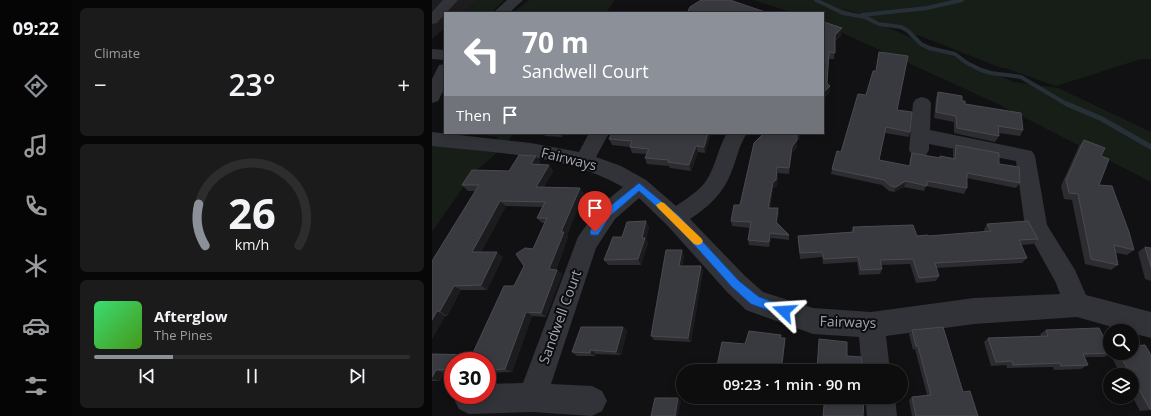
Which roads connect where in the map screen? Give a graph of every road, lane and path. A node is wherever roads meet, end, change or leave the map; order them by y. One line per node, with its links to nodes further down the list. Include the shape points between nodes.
1 (452, 0): 4 (street)
2 (516, 0): 3 (street)
3 (501, 12)
4 (432, 20)
5 (432, 54): 6 (street)
6 (444, 55)
7 (444, 69): 9 (street)
8 (444, 70): 10 (street)
9 (432, 79)
10 (432, 97)
11 (922, 103): 18 (street, via 919,142 1025,156 1036,227 1066,278)
12 (598, 134): 15 (street)
13 (735, 134): 17 (street, via 721,174 711,191)
14 (432, 139): 15 (street, Fairways, via 531,150)
15 (584, 161): 16 (street, Fairways, via 614,172)
16 (639, 186): 17 (street, Fairways); 22 (street, Sandwell Court, via 607,213 586,244)
17 (675, 218): 19 (street, Fairways, via 755,301 813,321)
18 (1077, 305): 19 (street, Fairways, via 974,311); 20 (street, Fairways)
19 (871, 325): 21 (street)
20 (1151, 325)
21 (875, 364)
22 (532, 397): 23 (street); 24 (street)
23 (496, 398)
24 (592, 401)
25 (881, 404): 26 (street)
26 (882, 416)

